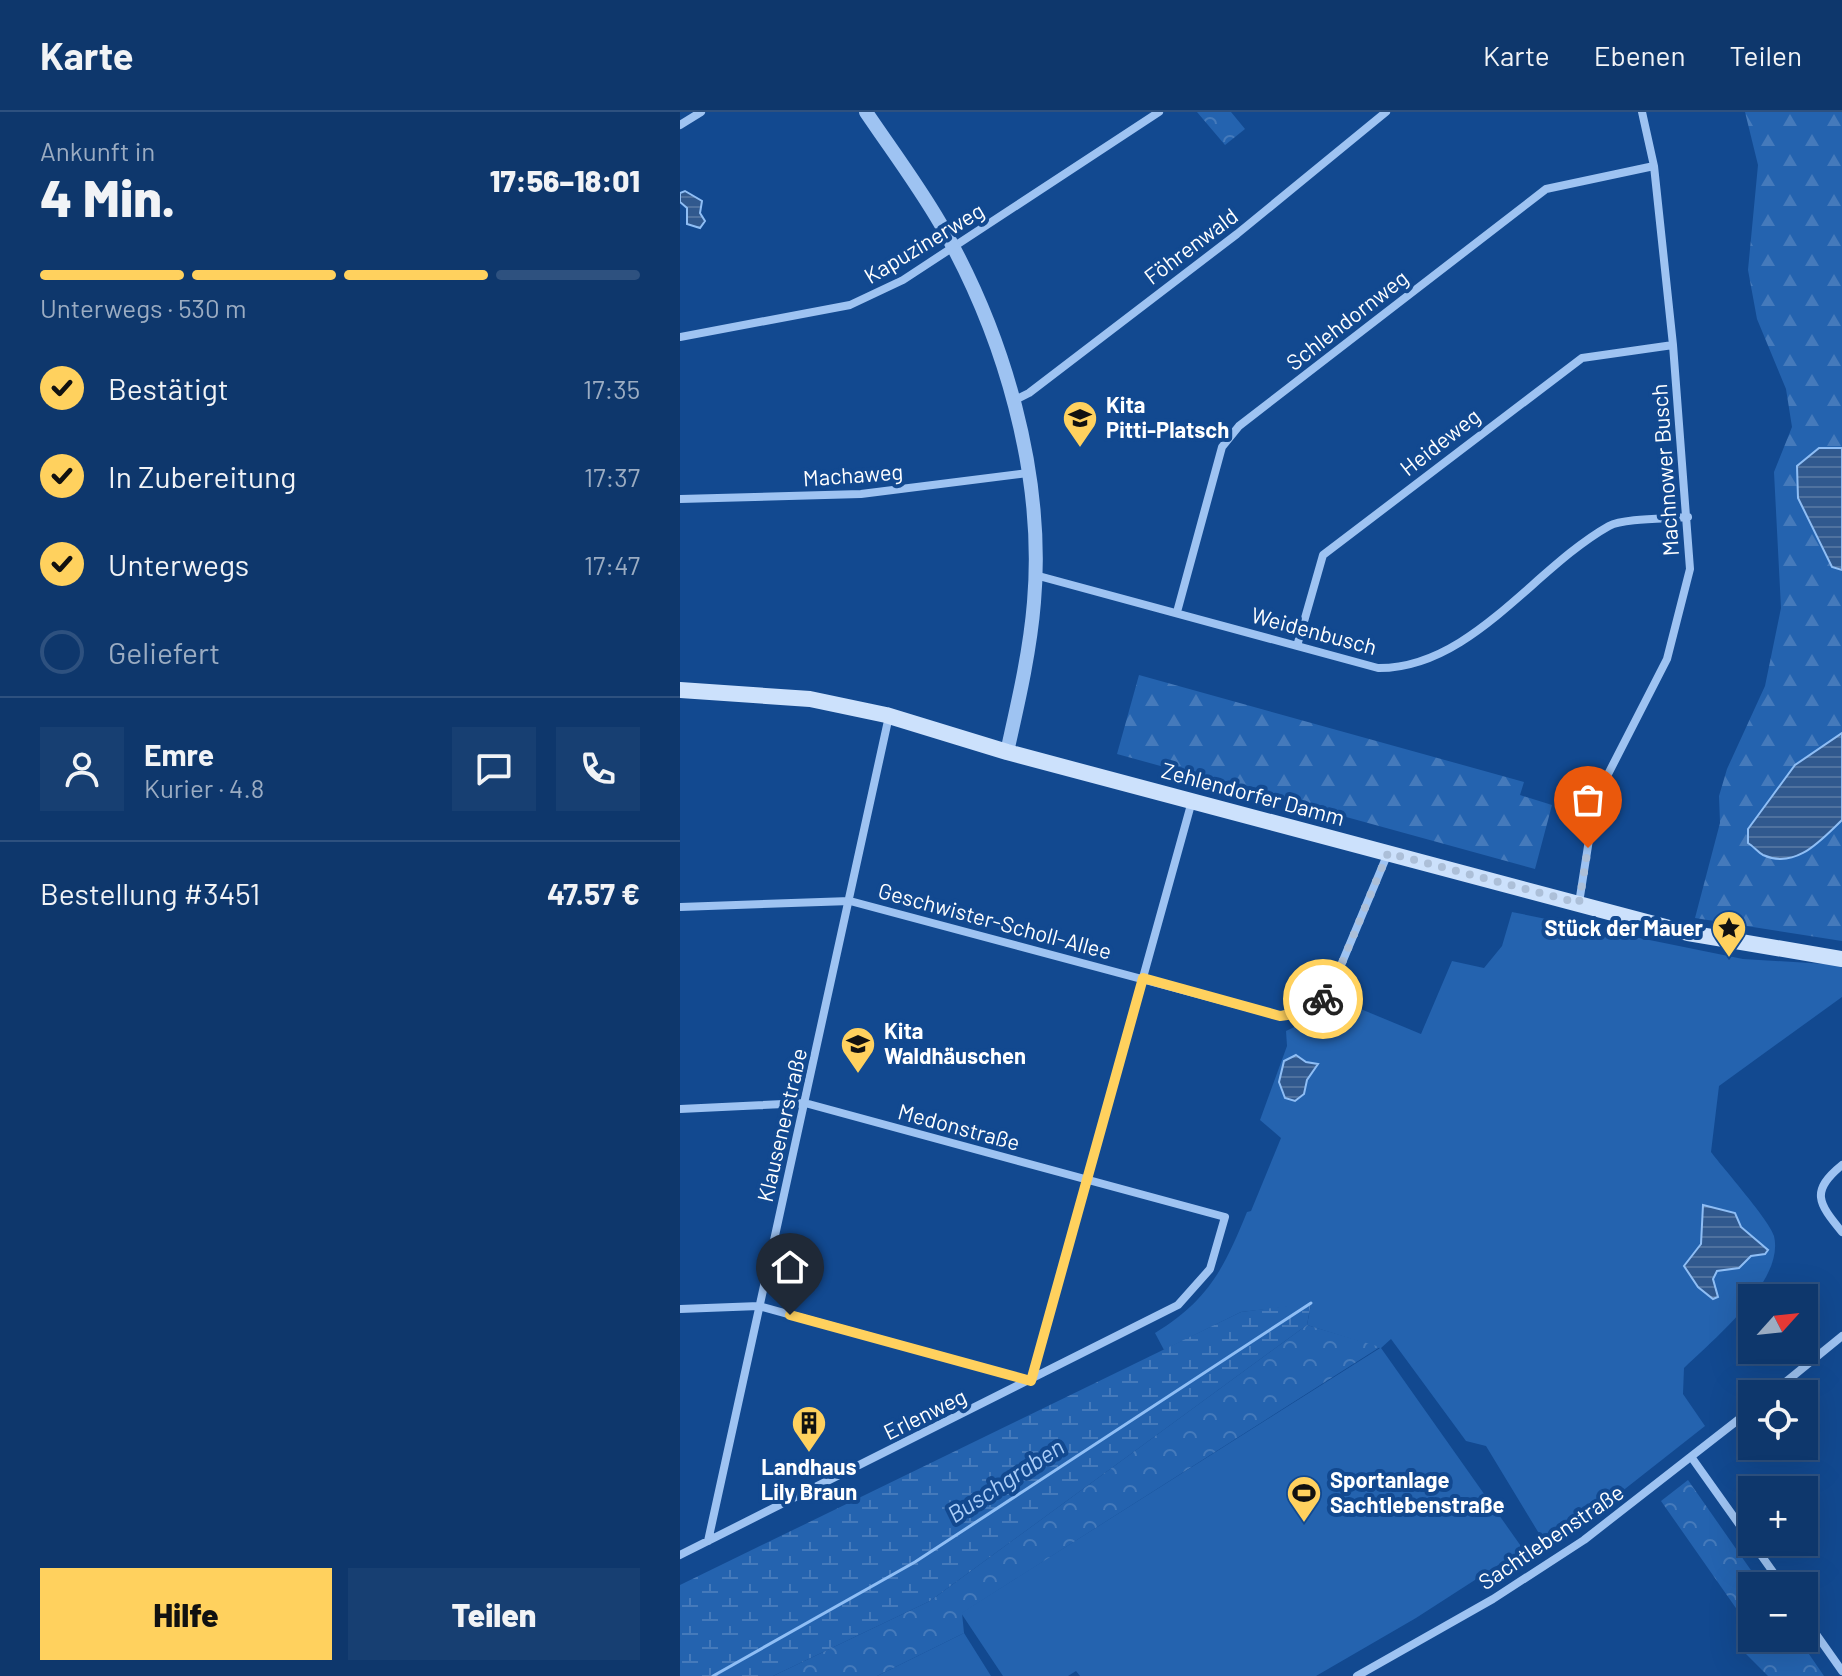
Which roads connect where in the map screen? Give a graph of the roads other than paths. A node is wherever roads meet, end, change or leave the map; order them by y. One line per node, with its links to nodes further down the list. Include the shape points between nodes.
1 (701, 112): 6 (street)
2 (866, 112): 8 (street)
3 (1159, 112): 8 (street, Kapuzinerweg)
4 (1386, 112): 11 (street, Föhrenwald, via 1237,234)
5 (1642, 112): 7 (street, Machnower Busch)
6 (681, 123)
7 (1654, 166): 10 (street, Machnower Busch); 16 (street, Schlehdornweg, via 1546,189 1239,426 1222,447)
8 (954, 248): 9 (street, Kapuzinerweg, via 850,305); 11 (street)
9 (680, 337)
10 (1673, 345): 14 (street, Machnower Busch); 17 (street, Heideweg, via 1582,358 1323,555)
11 (1013, 401): 12 (street)
12 (1028, 473): 13 (street, Machaweg, via 861,494); 15 (street)
13 (680, 499)
14 (1688, 517): 17 (street, Weidenbusch, via 1611,525 1445,653 1417,665 1378,668); 24 (street, Machnower Busch, via 1690,569 1678,622 1667,659 1603,784)
15 (1035, 575): 16 (street, Weidenbusch); 20 (street, via 1031,628)
16 (1177, 612): 17 (street, Weidenbusch)
17 (1297, 646)
18 (680, 690): 19 (main road, Zehlendorfer Damm, via 810,699)
19 (889, 716): 20 (main road, Zehlendorfer Damm); 23 (street, Klausenerstraße)
20 (1007, 752): 21 (main road, Zehlendorfer Damm)
21 (1193, 799): 22 (main road, Zehlendorfer Damm); 27 (street)
22 (1388, 853): 24 (main road, Zehlendorfer Damm); 27 (street, Geschwister-Scholl-Allee, via 1331,989 1321,1001 1280,1016)
23 (850, 901): 25 (street, Geschwister-Scholl-Allee); 27 (street, Geschwister-Scholl-Allee); 28 (street, Klausenerstraße)
24 (1579, 903): 26 (main road, Zehlendorfer Damm, via 1714,940)
25 (680, 907)
26 (1841, 954)
27 (1143, 978): 31 (street)
28 (805, 1103): 29 (street, Medonstraße); 31 (street, Medonstraße); 34 (street, Klausenerstraße)
29 (680, 1109)
30 (1842, 1165): 33 (street, via 1824,1181 1820,1194 1824,1209)
31 (1087, 1180): 32 (street, Medonstraße); 38 (street)
32 (1225, 1217): 38 (street, Erlenweg, via 1210,1269 1178,1305)
33 (1842, 1232)
34 (759, 1306): 35 (street); 38 (street); 41 (street, Klausenerstraße)
35 (680, 1309)
36 (1842, 1336): 37 (street)
37 (1788, 1380)
38 (1031, 1381): 41 (street, Erlenweg)
39 (1738, 1420): 40 (street, Sachtlebenstraße)
40 (1692, 1458): 43 (street); 46 (street, Sachtlebenstraße, via 1584,1540)
41 (708, 1541): 42 (street, Erlenweg)
42 (680, 1555)
43 (1773, 1572)
44 (1818, 1637): 45 (street)
45 (1842, 1671)
46 (1357, 1676)

